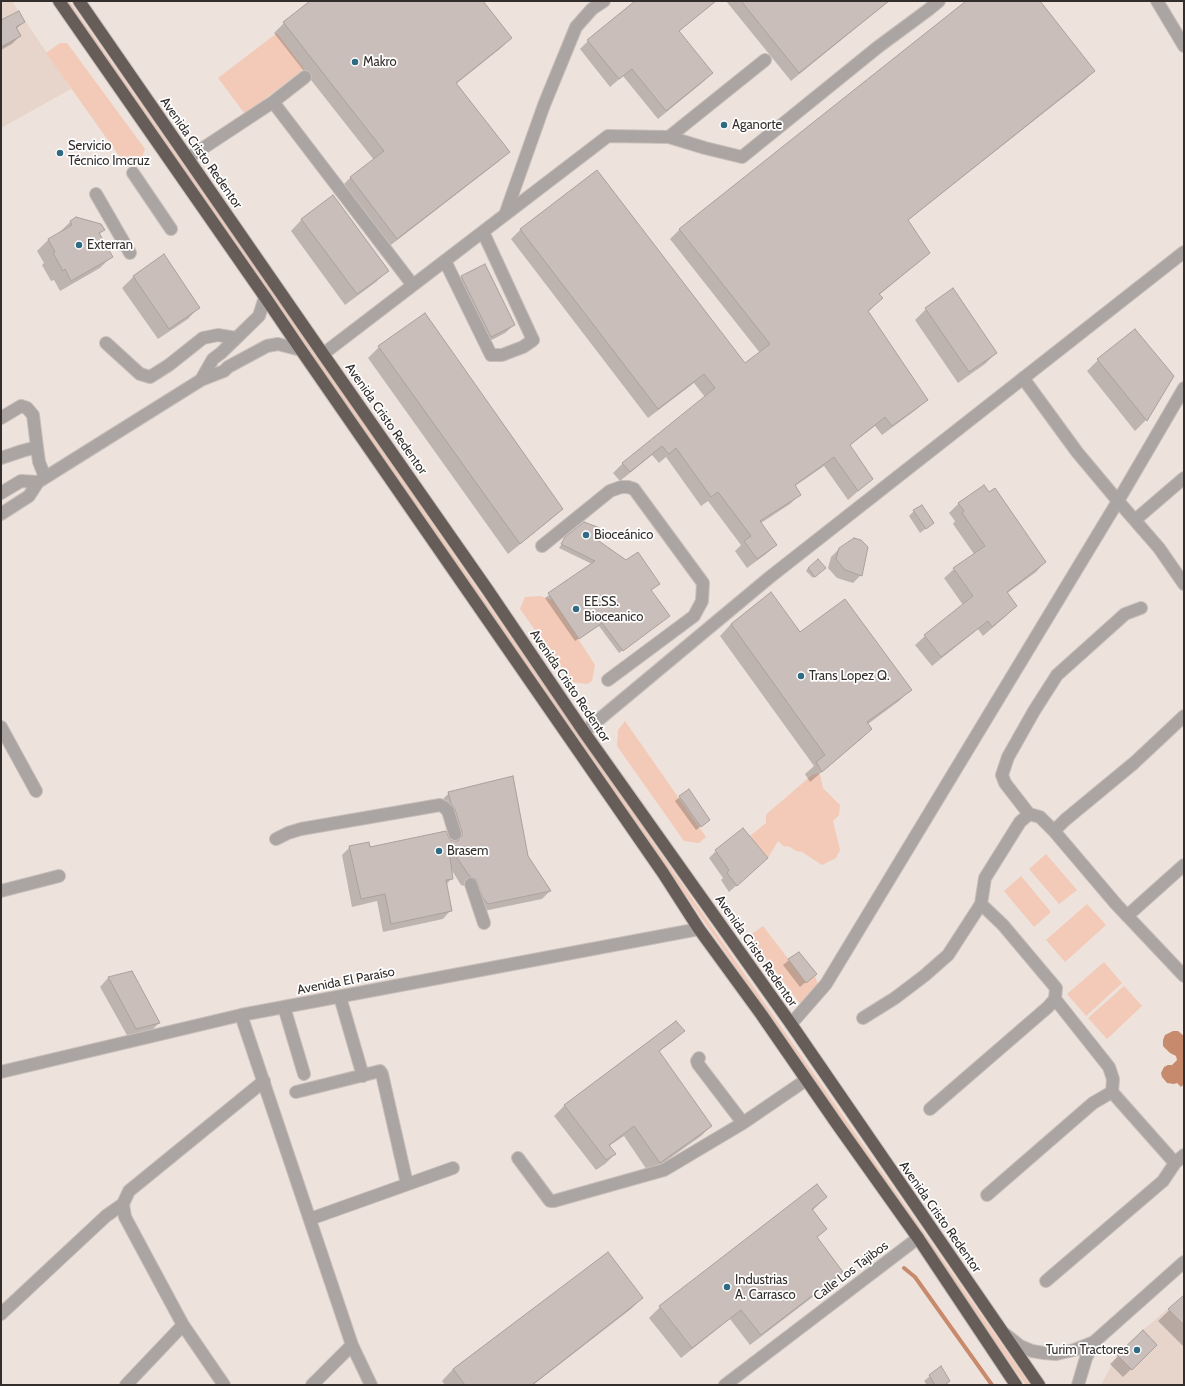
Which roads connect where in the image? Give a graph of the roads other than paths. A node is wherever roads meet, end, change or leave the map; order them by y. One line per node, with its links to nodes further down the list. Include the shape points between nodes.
1 (59, 1): 21 (highway)
2 (79, 1): 11 (highway, Avenida Cristo Redentor)
3 (604, 1): 14 (street, via 592,9 576,27 544,105)
4 (939, 1): 10 (street, via 742,157)
5 (1157, 1): 6 (street)
6 (1184, 46)
7 (765, 60): 10 (street)
8 (305, 77): 9 (street)
9 (273, 102): 11 (street); 20 (street)
10 (669, 137): 14 (street, via 608,136)
11 (188, 158): 25 (highway, Avenida Cristo Redentor)
12 (133, 173): 15 (street)
13 (96, 194): 18 (street)
14 (505, 215): 16 (street)
15 (171, 229)
16 (483, 232): 19 (street); 19 (street, via 533,340 502,355 490,355)
17 (1184, 252): 26 (street)
18 (130, 253)
19 (445, 261): 20 (street)
20 (412, 284): 25 (street)
21 (266, 296): 22 (street, via 259,316); 24 (highway)
22 (236, 338): 23 (street, via 218,335 203,338 150,377 140,374); 27 (street, via 213,359)
23 (106, 343)
24 (301, 350): 27 (street, via 278,344 267,346 224,371); 57 (highway, via 659,867)
25 (323, 354): 44 (highway, Avenida Cristo Redentor)
26 (1023, 378): 35 (street, via 1077,452); 44 (street, via 770,577)
27 (200, 380): 33 (street)
28 (1184, 388): 35 (street)
29 (1, 418): 30 (street, via 22,406 27,408 33,415)
30 (37, 448): 31 (street); 33 (street)
31 (1, 458)
32 (1184, 478): 37 (street)
33 (41, 479): 34 (street, via 21,481); 36 (street, via 29,496)
34 (1, 493)
35 (1118, 502): 37 (street); 64 (street, via 826,984)
36 (1, 514)
37 (1135, 520): 39 (street, via 1159,548)
38 (542, 546): 41 (street, via 610,491 628,487 634,489 702,582 702,601 694,616)
39 (1184, 584)
40 (1141, 608): 46 (street, via 1125,614 1057,675 1008,757 1002,775 1005,783)
41 (608, 680)
42 (1184, 716): 47 (street, via 1134,763)
43 (1, 727): 45 (street)
44 (584, 732): 64 (highway, Avenida Cristo Redentor)
45 (36, 791)
46 (1029, 814): 47 (street, via 1040,817); 54 (street, via 1020,822 984,878)
47 (1054, 831): 55 (street)
48 (455, 834): 49 (street, via 448,811 440,805 301,829)
49 (276, 839)
50 (1184, 865): 55 (street)
51 (59, 876): 53 (street)
52 (471, 884): 56 (street)
53 (1, 891)
54 (981, 904): 60 (street, via 1003,925 1056,988); 63 (street, via 948,955 895,998)
55 (1127, 916): 58 (street)
56 (484, 923)
57 (699, 929): 59 (street, Avenida El Paraíso); 69 (highway)
58 (1184, 976)
59 (340, 996): 61 (street, Avenida El Paraíso); 68 (street)
60 (1055, 999): 72 (street, via 1109,1067 1113,1079); 73 (street)
61 (284, 1007): 62 (street, Avenida El Paraíso); 67 (street)
62 (241, 1015): 66 (street, Avenida El Paraíso); 70 (street)
63 (863, 1018)
64 (791, 1024): 87 (highway, Avenida Cristo Redentor)
65 (699, 1058): 74 (street, via 698,1064)
66 (1, 1072)
67 (304, 1074)
68 (363, 1076): 71 (street); 78 (street, via 378,1071 382,1074)
69 (806, 1080): 74 (street); 82 (highway)
70 (264, 1081): 80 (street, via 129,1191); 81 (street)
71 (296, 1092)
72 (1112, 1092): 76 (street); 79 (street, via 1093,1103)
73 (930, 1109)
74 (742, 1123): 75 (street, via 664,1170 554,1201 550,1201)
75 (518, 1158)
76 (1179, 1159): 84 (street, via 1163,1181)
77 (452, 1168): 78 (street)
78 (407, 1184): 81 (street)
79 (987, 1195)
80 (123, 1204): 85 (street, via 106,1216); 86 (street, via 125,1217)
81 (310, 1219): 89 (street)
82 (918, 1238): 94 (street, Calle Los Tajibos); 95 (highway)
83 (1184, 1262): 88 (street)
84 (1046, 1281)
85 (1, 1314)
86 (183, 1325): 90 (street); 91 (street)
87 (1003, 1332): 88 (street, via 1020,1346 1044,1353 1056,1354); 96 (highway, Avenida Cristo Redentor)
88 (1094, 1342): 97 (street)
89 (352, 1345): 92 (street); 93 (street)
90 (126, 1385)
91 (224, 1385)
92 (312, 1385)
93 (371, 1385)
94 (725, 1385)
95 (1016, 1385)
96 (1039, 1385)
97 (1078, 1385)

